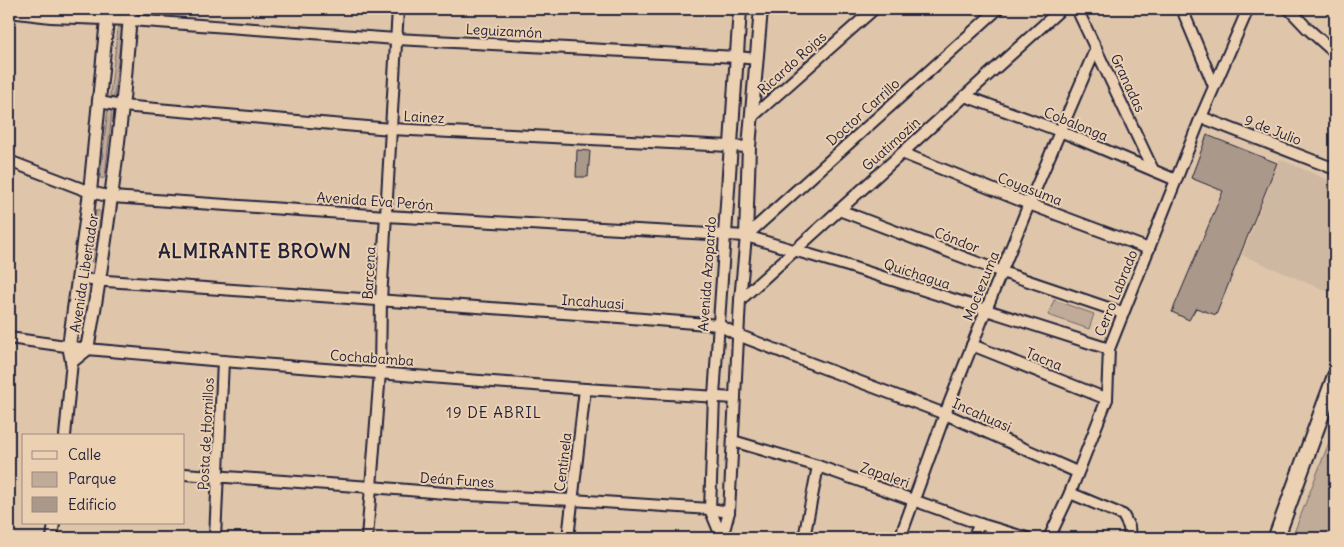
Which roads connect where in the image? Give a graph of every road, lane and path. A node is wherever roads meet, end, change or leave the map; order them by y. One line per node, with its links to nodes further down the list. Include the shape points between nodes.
1 (398, 9): 14 (street, Barcena)
2 (740, 9): 17 (street, Avenida Azopardo)
3 (761, 9): 18 (street, Avenida Azopardo)
4 (874, 9): 23 (street, Ricardo Rojas)
5 (998, 9): 40 (street, Doctor Carrillo)
6 (1061, 9): 20 (street, Guatimozín)
7 (1077, 9): 15 (street, Granadas)
8 (1182, 9): 19 (street)
9 (1248, 9): 19 (street, Cerro Labrado)
10 (1289, 9): 16 (street)
11 (9, 12): 12 (street, Leguizamón, via 51,17)
12 (108, 14): 13 (street, Leguizamón); 21 (street, Avenida Libertador)
13 (130, 14): 14 (street, Leguizamón); 22 (street, Avenida Libertador)
14 (396, 38): 17 (street, Leguizamón); 25 (street, Barcena)
15 (1096, 48): 26 (street, Moctezuma); 32 (street, Granadas)
16 (1335, 53)
17 (736, 57): 18 (street, Leguizamón); 27 (street, Avenida Azopardo)
18 (757, 59): 23 (street, Avenida Azopardo)
19 (1214, 86): 24 (street, Cerro Labrado)
20 (965, 96): 26 (street, Cobalonga); 29 (street, Guatimozín)
21 (99, 102): 22 (street, Lainez); 34 (street, Avenida Libertador)
22 (122, 106): 25 (street, Lainez); 35 (street, Avenida Libertador)
23 (752, 117): 28 (street, Avenida Azopardo)
24 (1201, 117): 31 (street, 9 de Julio); 33 (street, Cerro Labrado)
25 (391, 129): 27 (street, Lainez); 38 (street, Barcena)
26 (1060, 131): 32 (street, Cobalonga); 36 (street, Moctezuma)
27 (730, 146): 28 (street, Lainez); 39 (street, Avenida Azopardo)
28 (749, 147): 40 (street, Avenida Azopardo)
29 (902, 152): 36 (street, Coyasuma); 37 (street, Guatimozín)
30 (9, 162): 34 (street, Avenida Eva Perón)
31 (1335, 169)
32 (1153, 170): 33 (street, Cobalonga)
33 (1176, 180): 41 (street, Cerro Labrado)
34 (90, 192): 35 (street, Avenida Eva Perón); 44 (street, Avenida Libertador)
35 (112, 197): 38 (street, Avenida Eva Perón); 45 (street, Avenida Libertador)
36 (1029, 204): 41 (street, Coyasuma); 43 (street, Moctezuma)
37 (839, 210): 42 (street, Guatimozín); 43 (street, Cóndor)
38 (386, 216): 39 (street, Avenida Eva Perón); 47 (street, Barcena)
39 (725, 234): 40 (street, Avenida Eva Perón); 46 (street, Avenida Azopardo)
40 (746, 236): 42 (street, Quichagua); 48 (street, Avenida Azopardo)
41 (1149, 249): 50 (street, Cerro Labrado)
42 (795, 250): 48 (street, Guatimozín); 49 (street, Quichagua)
43 (1002, 272): 49 (street, Moctezuma); 50 (street, Cóndor)
44 (78, 280): 45 (street, Incahuasi); 55 (street, Avenida Libertador)
45 (99, 281): 47 (street, Incahuasi); 56 (street, Avenida Libertador)
46 (722, 284): 48 (street); 51 (street, Avenida Azopardo)
47 (381, 300): 51 (street, Incahuasi); 60 (street, Barcena)
48 (740, 300): 52 (street, Avenida Azopardo)
49 (986, 310): 54 (street, Moctezuma); 57 (street, Quichagua)
50 (1123, 313): 57 (street, Cerro Labrado)
51 (719, 326): 52 (street, Incahuasi); 63 (street, Avenida Azopardo)
52 (738, 335): 64 (street, Avenida Azopardo); 66 (street, Incahuasi)
53 (9, 338): 55 (street, Cochabamba)
54 (972, 345): 65 (street, Tacna); 66 (street, Moctezuma)
55 (69, 346): 56 (street, Cochabamba); 58 (street, Avenida Libertador)
56 (87, 349): 58 (street, Avenida Libertador); 59 (street, Cochabamba)
57 (1109, 349): 65 (street, Cerro Labrado)
58 (72, 361): 67 (street)
59 (223, 361): 60 (street, Cochabamba); 72 (street, Posta de Hornillos)
60 (380, 372): 62 (street, Cochabamba); 73 (street, Barcena)
61 (1335, 378): 92 (main road)
62 (585, 389): 63 (street, Cochabamba); 75 (street, Centinela)
63 (714, 396): 64 (street, Cochabamba); 77 (street, Avenida Azopardo)
64 (735, 398): 68 (street, Avenida Azopardo)
65 (1106, 398): 70 (street, Cerro Labrado)
66 (945, 414): 70 (street, Incahuasi); 76 (street, Moctezuma)
67 (65, 434)
68 (732, 441): 69 (street, Zapaleri); 78 (street, Avenida Azopardo)
69 (818, 466): 76 (street, Zapaleri); 86 (street)
70 (1078, 472): 74 (street, Cerro Labrado)
71 (185, 474): 72 (street, Deán Funes)
72 (217, 477): 73 (street, Deán Funes); 82 (street, Posta de Hornillos)
73 (371, 487): 75 (street, Deán Funes); 83 (street, Barcena)
74 (1070, 493): 90 (street, Cerro Labrado); 91 (street, via 1122,514 1130,527)
75 (572, 500): 77 (street, Deán Funes); 84 (street, Centinela)
76 (914, 500): 80 (street, Zapaleri); 87 (street, Moctezuma)
77 (710, 509): 78 (street, Deán Funes); 85 (street, Avenida Azopardo)
78 (729, 512): 85 (street, Avenida Azopardo)
79 (54, 524): 81 (street)
80 (980, 524): 88 (street); 89 (street, Zapaleri)
81 (52, 538)
82 (214, 538)
83 (367, 538)
84 (568, 538)
85 (722, 538)
86 (804, 538)
87 (900, 538)
88 (973, 538)
89 (1027, 538)
90 (1049, 538)
91 (1130, 538)
92 (1276, 538)

